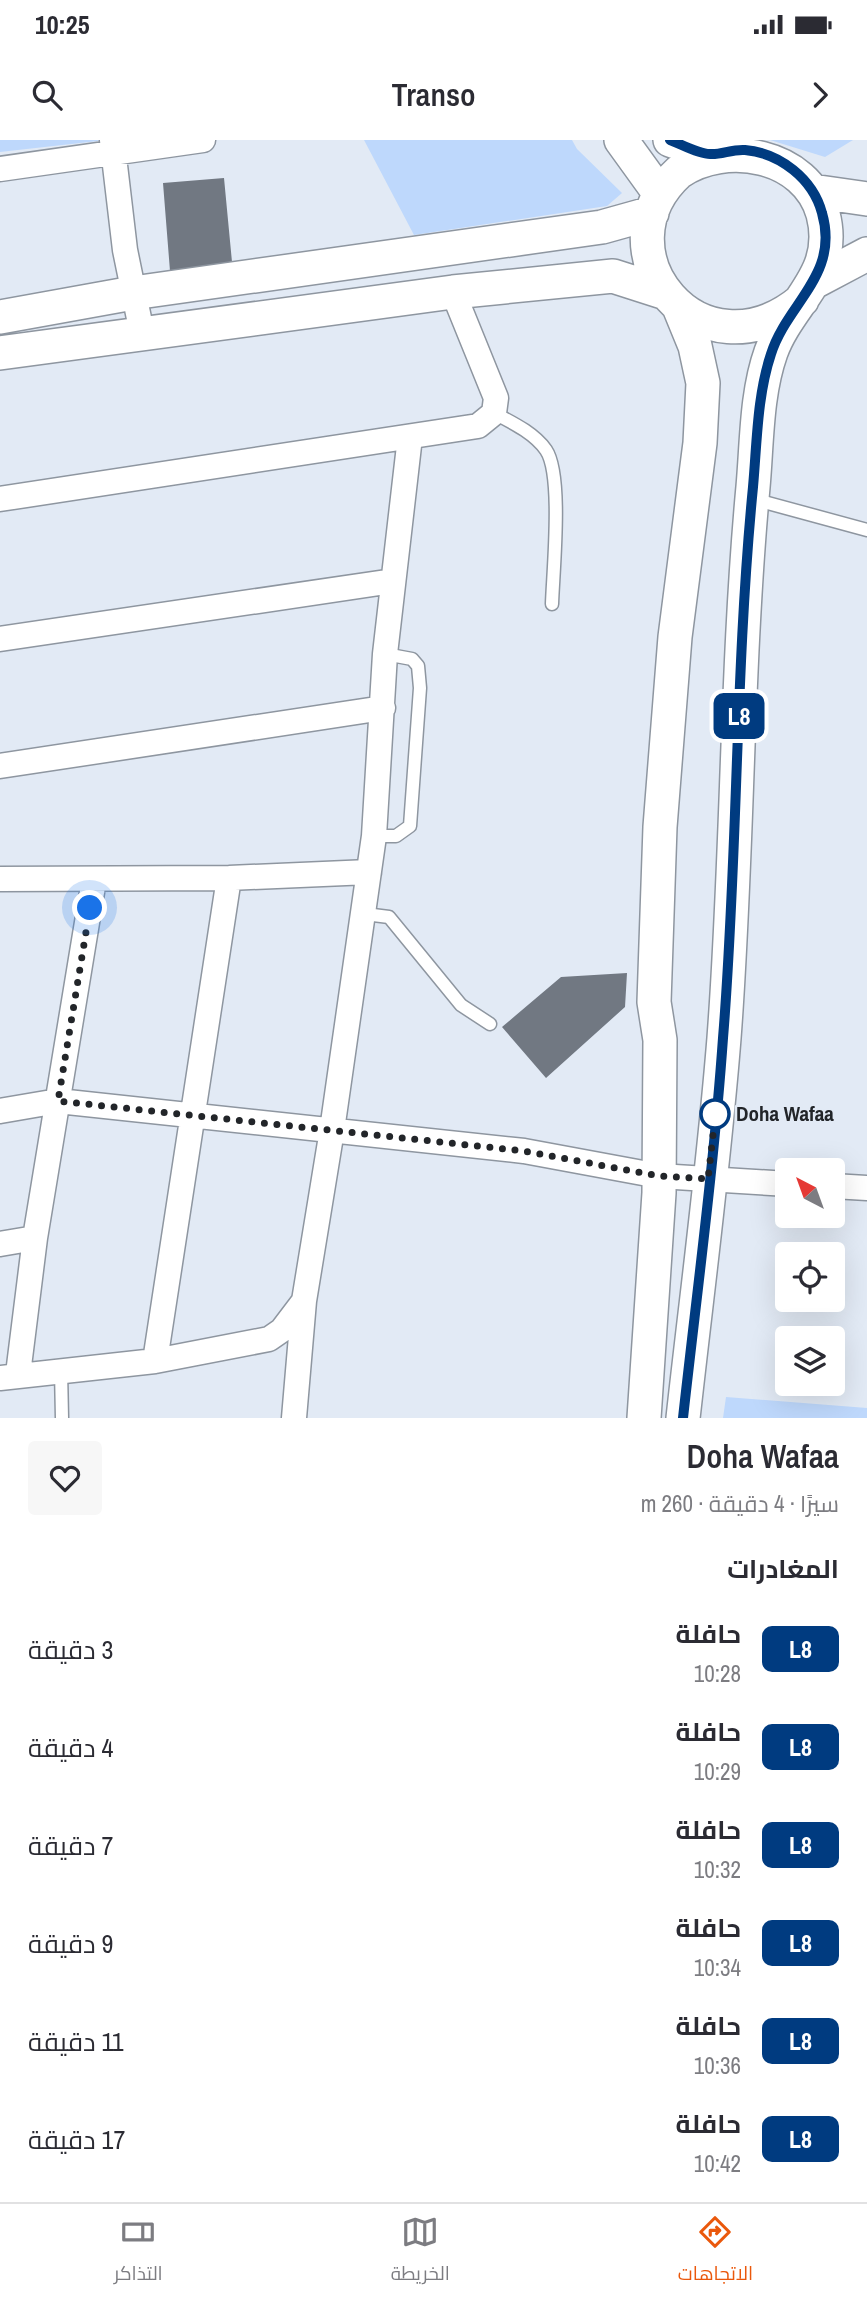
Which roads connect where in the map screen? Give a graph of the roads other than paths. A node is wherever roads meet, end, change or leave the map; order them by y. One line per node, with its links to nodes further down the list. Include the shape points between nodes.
1 (203, 140): 4 (street)
2 (621, 140): 9 (street)
3 (670, 140): 5 (street)
4 (113, 146): 6 (street); 13 (street)
5 (709, 155): 7 (street, via 727,150 765,154 797,173); 9 (street, via 681,170)
6 (0, 169)
7 (812, 191): 8 (street); 11 (street, via 826,235 824,259)
8 (865, 194)
9 (656, 204): 13 (street, via 602,227); 14 (street, via 648,234 649,255 655,275)
10 (867, 254): 11 (street)
11 (809, 290): 14 (street, via 774,319 741,328 698,319); 21 (street, via 771,351 762,391)
12 (453, 292): 14 (street, via 613,276); 16 (street); 18 (street, via 496,398)
13 (133, 293): 15 (street); 16 (street)
14 (672, 300): 40 (street, via 695,346 703,383 660,827 654,1002 660,1040)
15 (0, 317)
16 (142, 333): 17 (street)
17 (0, 353)
18 (494, 414): 19 (street, via 478,426); 24 (lane, via 536,439 548,452 555,476)
19 (410, 437): 20 (street); 23 (street)
20 (0, 499)
21 (752, 499): 22 (lane); 41 (street, via 723,1038)
22 (867, 530)
23 (393, 581): 25 (street); 26 (street)
24 (552, 604)
25 (0, 639)
26 (385, 654): 27 (street); 29 (lane, via 412,659 418,666 420,688 410,826 396,836)
27 (383, 708): 28 (street); 29 (street)
28 (0, 766)
29 (374, 836): 30 (street)
30 (369, 872): 32 (street); 34 (street)
31 (0, 878): 33 (street)
32 (229, 878): 33 (street); 38 (street)
33 (94, 880): 36 (street)
34 (365, 914): 35 (lane, via 388,917 461,1004); 39 (street)
35 (490, 1024)
36 (58, 1101): 37 (street); 38 (street); 45 (street)
37 (0, 1111)
38 (190, 1117): 39 (street); 48 (street)
39 (332, 1130): 40 (street, via 524,1151); 47 (street)
40 (659, 1176): 41 (street); 53 (street)
41 (708, 1179): 42 (street); 54 (street)
42 (775, 1183)
43 (845, 1187): 44 (street)
44 (867, 1188)
45 (35, 1238): 46 (street); 50 (street)
46 (0, 1244)
47 (304, 1301): 48 (street, via 269,1339); 52 (street)
48 (155, 1361): 49 (street)
49 (61, 1370): 50 (street); 51 (lane)
50 (9, 1376)
51 (62, 1418)
52 (294, 1418)
53 (644, 1418)
54 (683, 1418)

